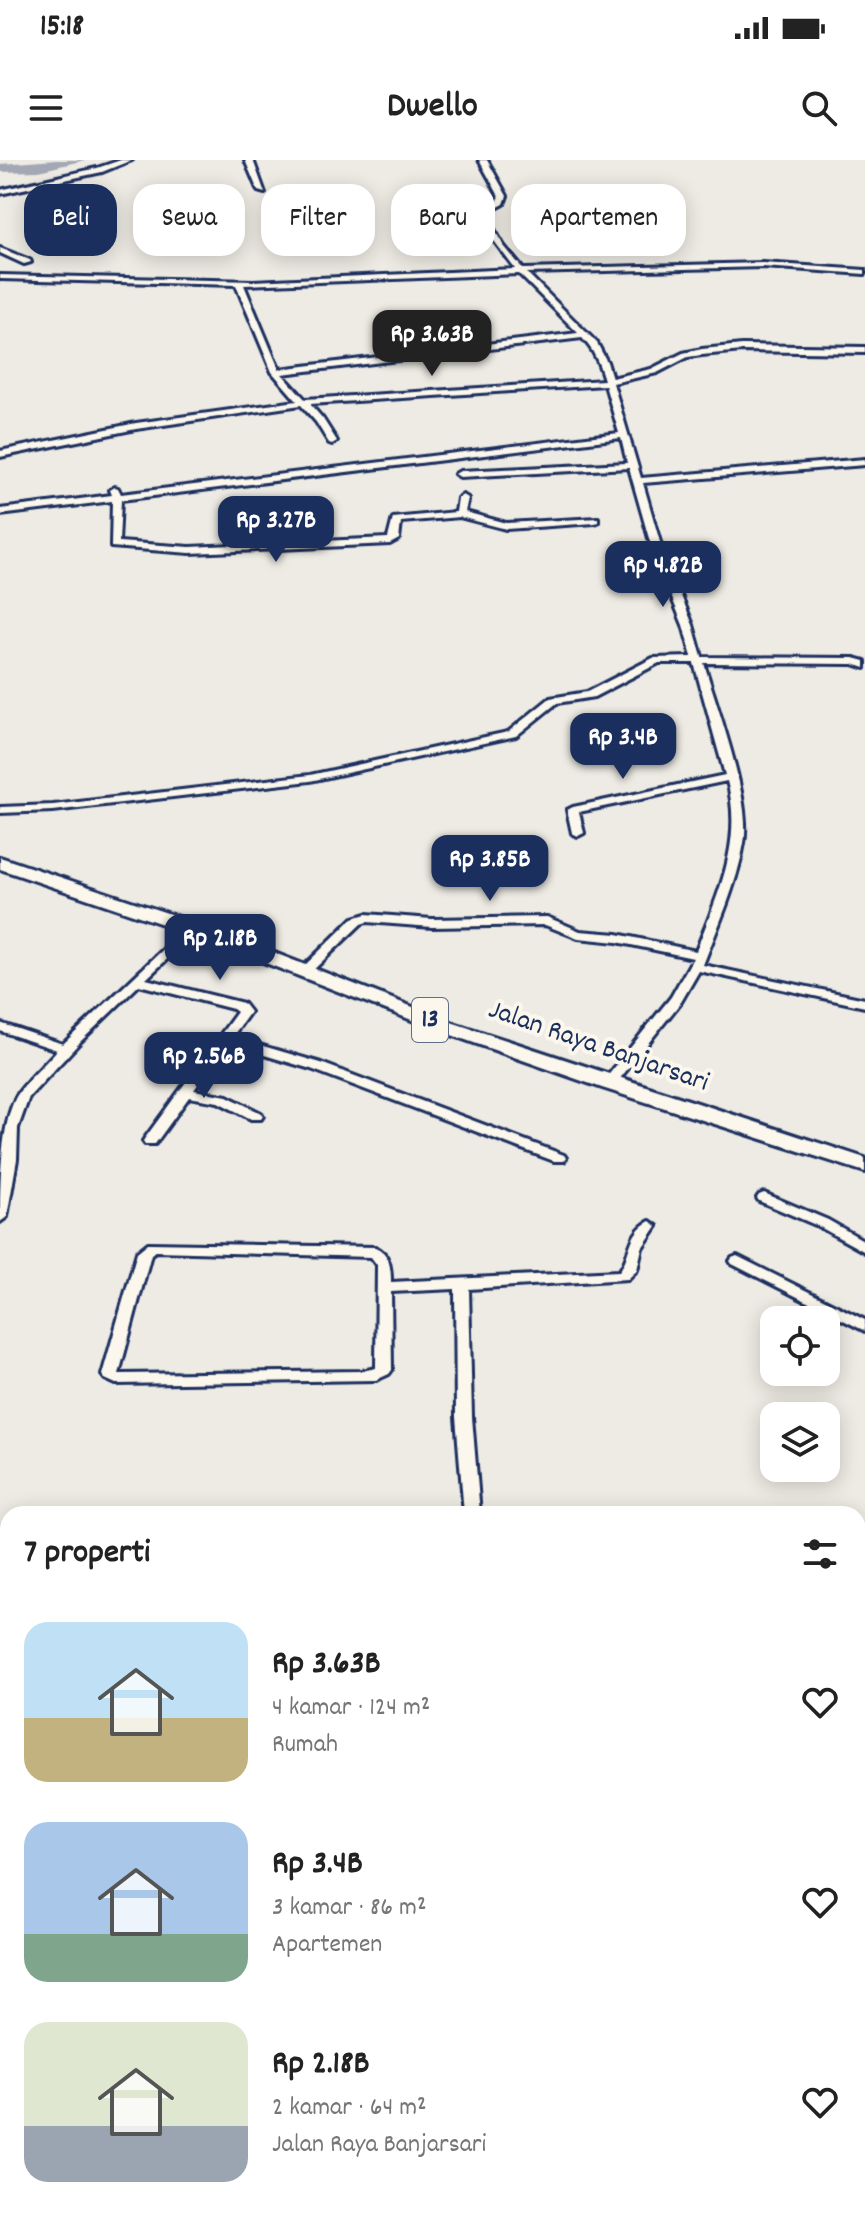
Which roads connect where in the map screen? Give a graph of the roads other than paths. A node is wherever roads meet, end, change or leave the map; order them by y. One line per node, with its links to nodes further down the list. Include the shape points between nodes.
1 (128, 160): 5 (street)
2 (249, 160): 4 (street)
3 (483, 160): 8 (street, via 503,199 481,213)
4 (261, 189)
5 (0, 192)
6 (0, 250): 7 (street)
7 (27, 262)
8 (523, 271): 9 (street, via 763,265); 11 (street); 12 (street)
9 (865, 272)
10 (0, 277): 11 (street)
11 (239, 283): 14 (street)
12 (584, 335): 14 (street); 15 (street, via 598,353)
13 (865, 350): 15 (street, via 702,352)
14 (276, 372): 16 (street)
15 (608, 382): 16 (street); 17 (street)
16 (305, 402): 18 (street); 19 (street, via 136,426)
17 (624, 432): 21 (street); 24 (street)
18 (332, 441)
19 (0, 454)
20 (865, 462): 23 (street)
21 (634, 465): 22 (street); 23 (street)
22 (460, 474)
23 (639, 481): 31 (street)
24 (115, 491): 25 (street); 29 (street, via 113,543 133,548 390,541 396,520)
25 (68, 498): 27 (street); 28 (street)
26 (463, 498): 29 (street)
27 (0, 506)
28 (0, 512)
29 (461, 514): 30 (street, via 501,526)
30 (595, 520)
31 (697, 660): 32 (street); 33 (street); 34 (street, via 657,660 590,695 554,700 512,734 310,778)
32 (865, 665)
33 (731, 777): 35 (street, via 573,810); 38 (street, via 739,840)
34 (0, 810)
35 (578, 833)
36 (0, 863): 37 (highway, Jalan Raya Banjarsari / 13)
37 (193, 928): 39 (highway, Jalan Raya Banjarsari / 13); 40 (street)
38 (699, 961): 39 (street, via 537,920 432,923 366,918); 41 (street); 45 (street, via 676,999)
39 (304, 972): 45 (highway, Jalan Raya Banjarsari / 13)
40 (137, 981): 43 (street, via 238,1006 244,1012); 44 (street)
41 (865, 1003)
42 (0, 1027): 44 (street)
43 (226, 1038): 46 (street); 49 (street, via 316,1066)
44 (66, 1049): 52 (street, via 23,1096 14,1114)
45 (609, 1083): 50 (highway, Jalan Raya Banjarsari / 13)
46 (186, 1092): 47 (street, via 222,1099); 48 (street)
47 (256, 1116)
48 (150, 1141)
49 (559, 1158)
50 (865, 1165)
51 (764, 1198): 54 (street)
52 (0, 1217)
53 (650, 1226): 56 (street, via 623,1276)
54 (865, 1247)
55 (737, 1261): 58 (street)
56 (462, 1284): 57 (street); 59 (street)
57 (384, 1287): 57 (street, via 384,1259 375,1252 153,1246 144,1252 110,1375 376,1375 384,1370)
58 (865, 1326)
59 (471, 1506)

